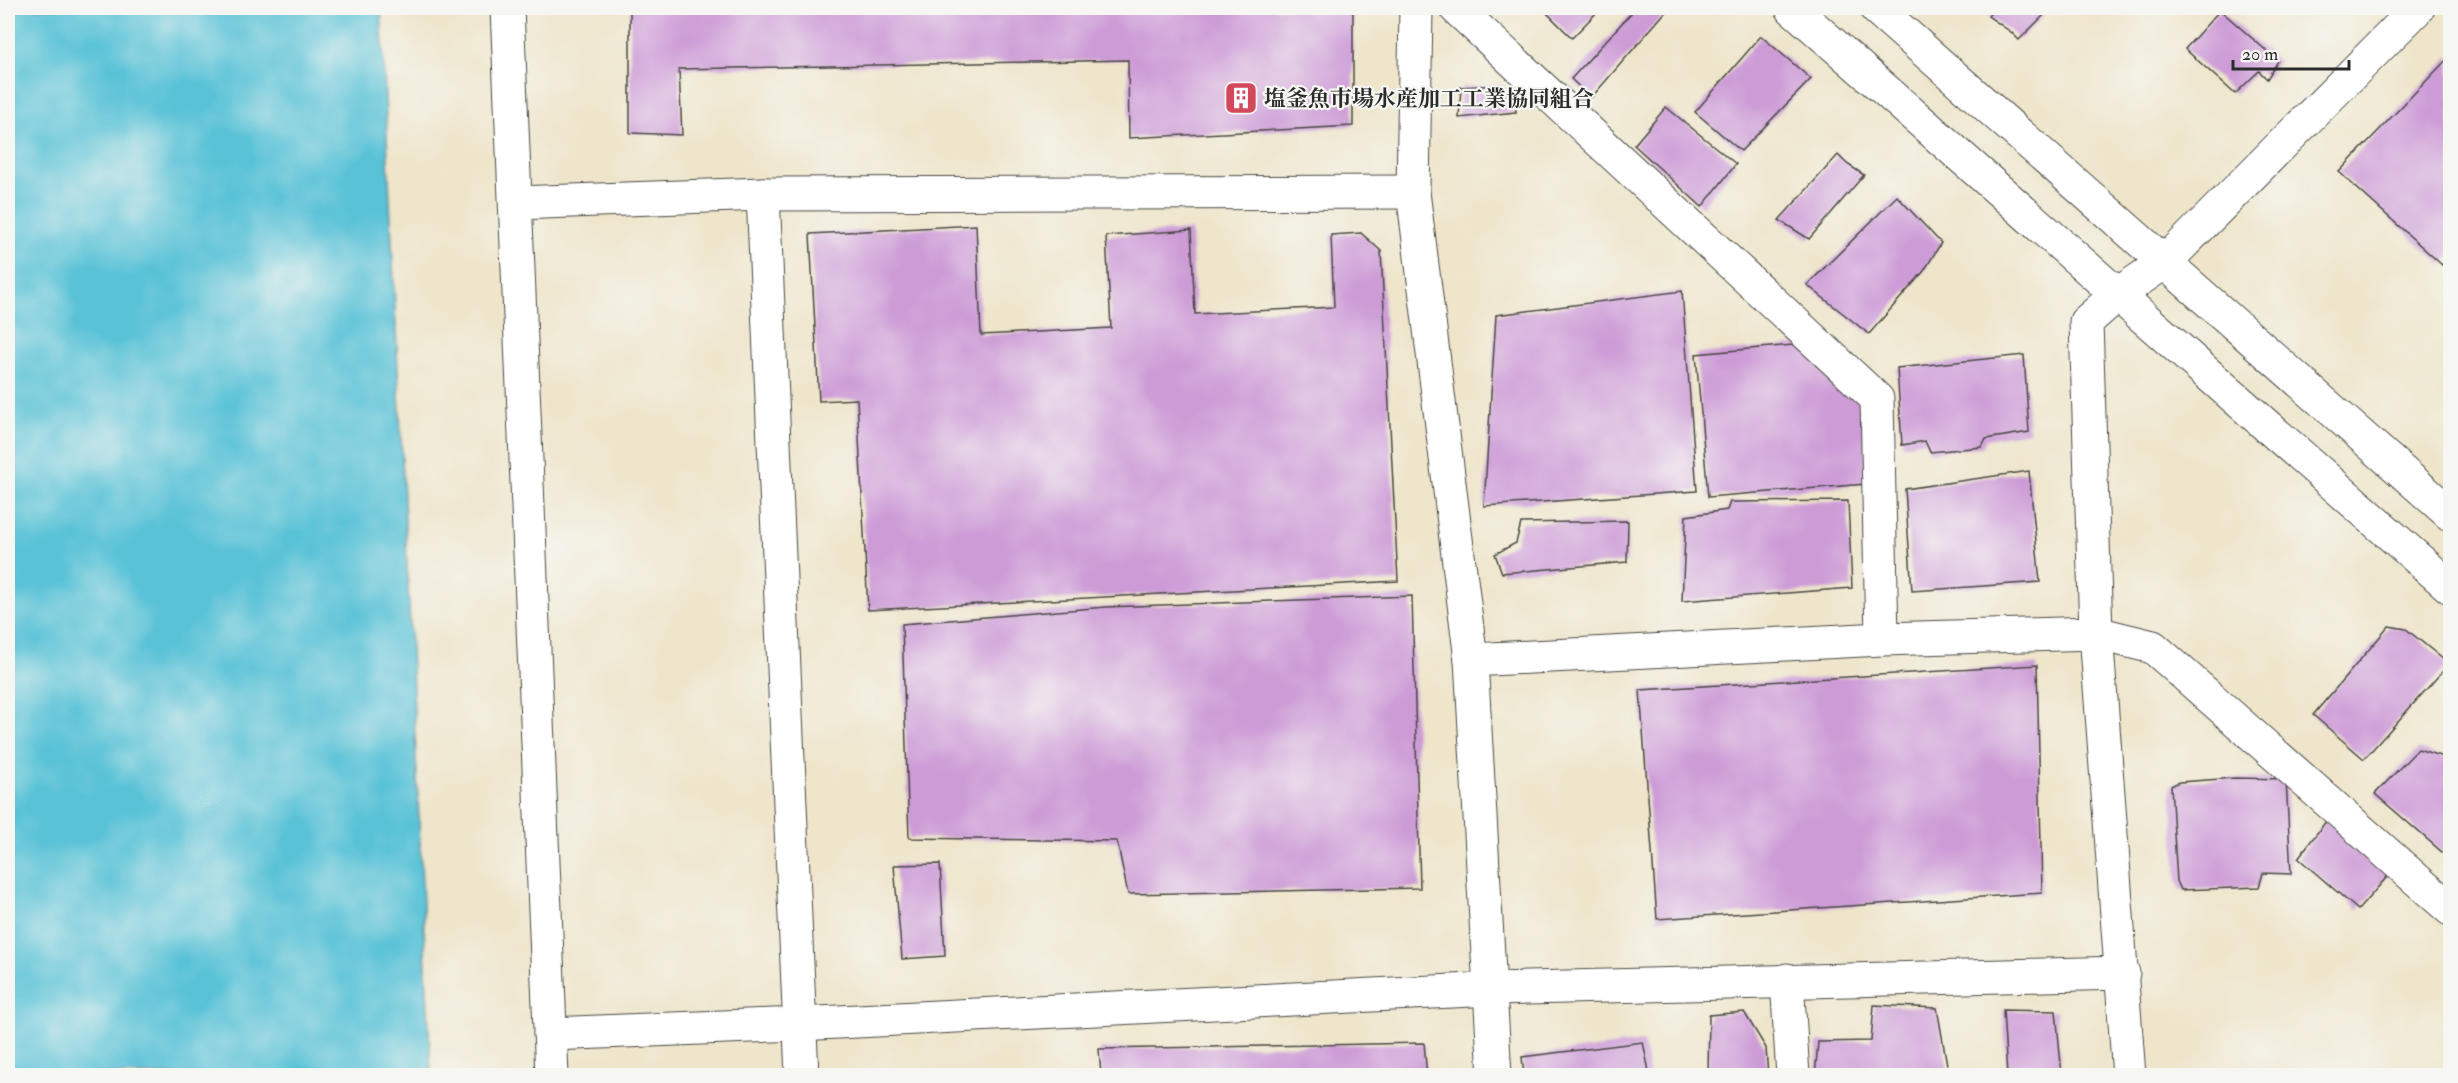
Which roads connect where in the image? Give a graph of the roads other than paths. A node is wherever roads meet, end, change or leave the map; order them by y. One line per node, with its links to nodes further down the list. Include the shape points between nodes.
1 (507, 8): 9 (street)
2 (1416, 8): 7 (street)
3 (1456, 8): 15 (street, via 1877,399)
4 (1792, 8): 11 (street)
5 (1876, 8): 10 (street)
6 (2418, 8): 10 (street)
7 (1413, 192): 8 (street); 16 (street)
8 (763, 194): 9 (street); 21 (street)
9 (516, 203): 22 (street)
10 (2165, 262): 11 (street); 12 (street)
11 (2118, 294): 13 (street); 14 (street, via 2086,322)
12 (2451, 514)
13 (2451, 587)
14 (2096, 633): 15 (street); 17 (street, via 2152,647); 18 (street)
15 (1882, 639): 16 (street)
16 (1471, 660): 20 (street)
17 (2451, 909)
18 (2123, 972): 19 (street); 27 (street)
19 (1787, 980): 20 (street); 26 (street)
20 (1492, 989): 21 (street); 25 (street)
21 (799, 1024): 22 (street); 24 (street)
22 (550, 1034): 23 (street)
23 (552, 1076)
24 (802, 1076)
25 (1495, 1076)
26 (1793, 1076)
27 (2129, 1076)

